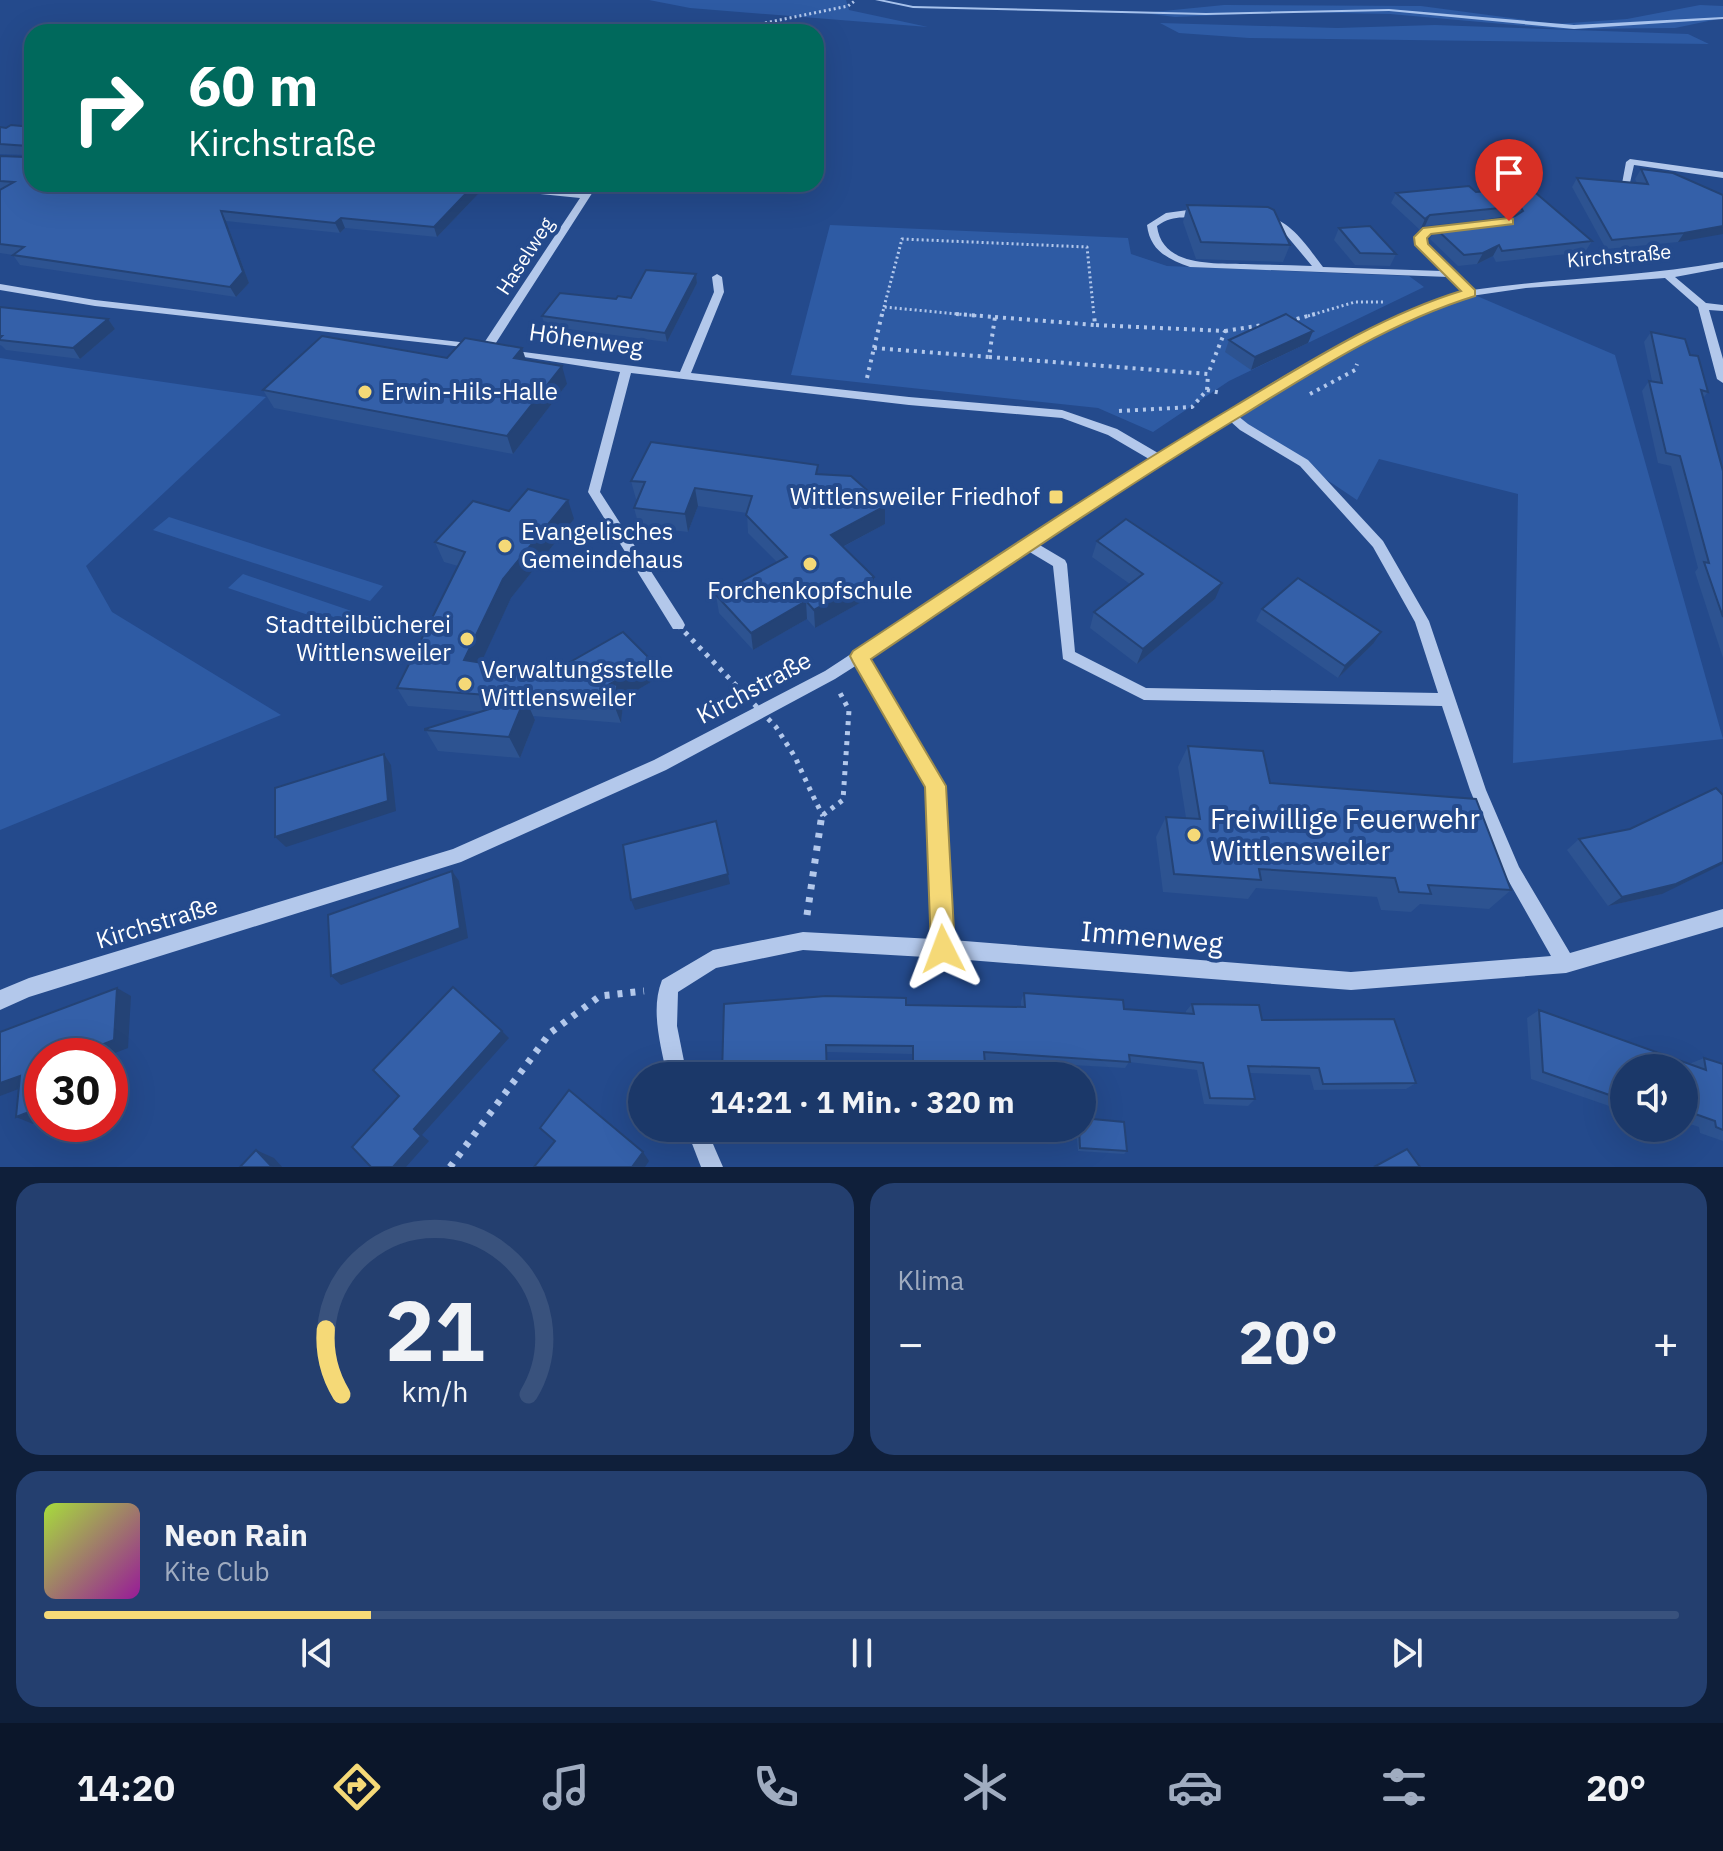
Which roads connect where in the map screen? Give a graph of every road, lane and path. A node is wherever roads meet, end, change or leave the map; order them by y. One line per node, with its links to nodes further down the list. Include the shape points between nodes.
1 (856, 0): 2 (path)
2 (760, 24)
3 (1723, 175): 4 (street, via 1630,162)
4 (1624, 187)
5 (547, 192): 7 (street)
6 (589, 192): 7 (street, Haselweg)
7 (586, 196): 28 (street, Haselweg)
8 (1221, 215): 12 (street, via 1179,212 1161,217 1152,225 1152,236 1173,258 1194,265)
9 (1248, 217): 12 (street, via 1280,225)
10 (1468, 226): 13 (street, via 1428,231 1421,237 1422,245)
11 (1723, 265): 14 (street, Kirchstraße)
12 (1320, 269): 13 (street)
13 (1451, 274): 17 (street)
14 (1667, 275): 17 (street, Kirchstraße); 19 (street)
15 (717, 277): 32 (street, via 719,292)
16 (0, 287): 28 (street, Höhenweg)
17 (1470, 293): 18 (street, Kirchstraße)
18 (1427, 306): 23 (path, via 1355,302); 37 (street, Kirchstraße)
19 (1703, 306): 21 (street); 34 (street)
20 (884, 307): 22 (path); 24 (path, via 902,239 1087,247); 27 (path)
21 (1723, 308)
22 (995, 317): 24 (path); 29 (path)
23 (1281, 323)
24 (1095, 325): 26 (path)
25 (1267, 325): 26 (path)
26 (1225, 331): 33 (path)
27 (874, 348): 29 (path); 35 (path)
28 (486, 349): 30 (street, Höhenweg)
29 (989, 357): 33 (path)
30 (626, 369): 32 (street, Höhenweg); 41 (street, via 594,492)
31 (1355, 370): 36 (path)
32 (685, 374): 38 (street, Höhenweg)
33 (1208, 374): 38 (path, via 1207,390 1192,407 1123,411)
34 (1723, 379)
35 (866, 383)
36 (1315, 393)
37 (1230, 415): 39 (street, Kirchstraße); 44 (street, via 1304,463 1378,544 1422,621)
38 (1086, 420): 39 (street, Höhenweg)
39 (1158, 459): 40 (street, Kirchstraße)
40 (1029, 545): 42 (street, Kirchstraße); 44 (street, via 1060,564 1068,655 1144,694)
41 (678, 625): 45 (path, bridge, via 776,727)
42 (859, 656): 43 (street, Kirchstraße); 48 (street, via 935,786)
43 (830, 675): 45 (path, via 849,710 843,800); 51 (street, Kirchstraße, via 660,765 455,856)
44 (1449, 700): 49 (street, via 1478,790 1513,873)
45 (823, 815): 47 (path)
46 (1723, 918): 49 (street, Immenweg)
47 (803, 941): 48 (street, Immenweg); 50 (street, Immenweg, via 713,959)
48 (943, 949): 49 (street, Immenweg, via 1351,981)
49 (1566, 964)
50 (669, 987): 52 (street, via 667,1026); 54 (path, via 600,996 550,1033)
51 (0, 1000)
52 (674, 1062)
53 (702, 1142): 55 (street)
54 (450, 1167)
55 (712, 1167)

